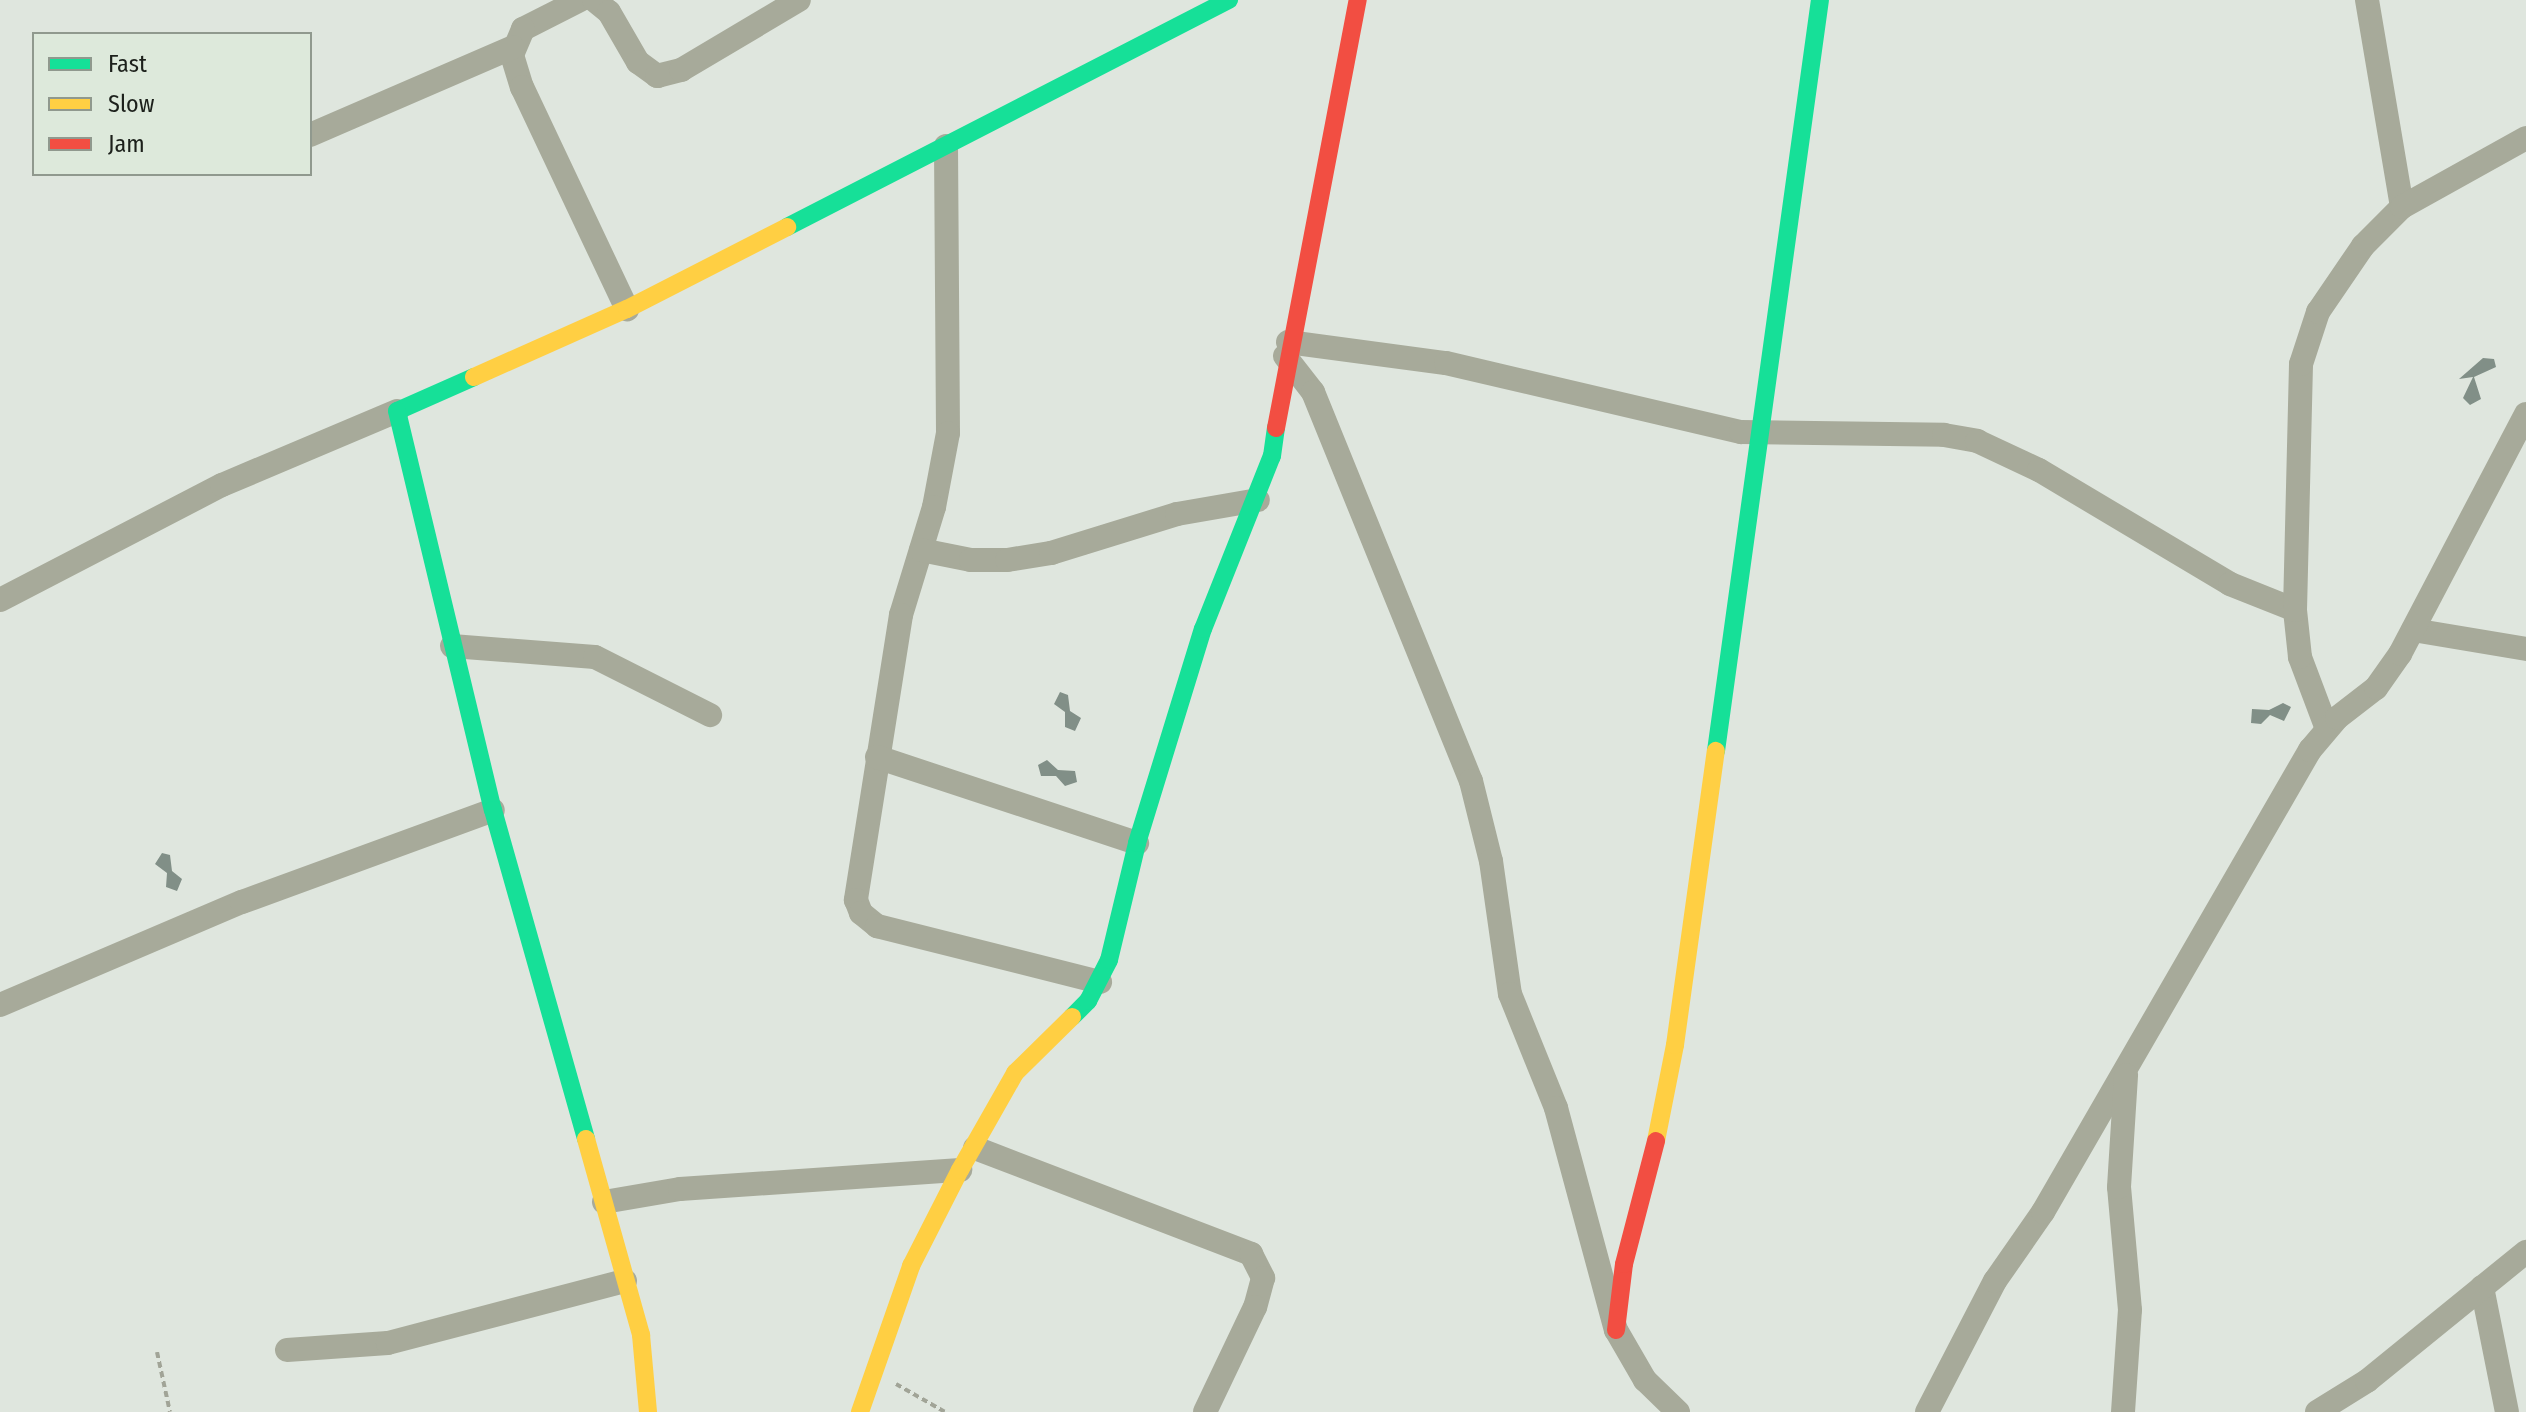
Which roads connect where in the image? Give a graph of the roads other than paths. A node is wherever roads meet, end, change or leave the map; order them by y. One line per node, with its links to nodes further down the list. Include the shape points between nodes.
1 (580, 0): 8 (street, via 523,29)
2 (594, 0): 3 (street, via 609,12 638,62 657,76 681,70)
3 (799, 0)
4 (1229, 0): 11 (street)
5 (1358, 0): 14 (street)
6 (1820, 0): 17 (street)
7 (2367, 0): 12 (street)
8 (513, 47): 9 (street); 13 (street, via 522,87)
9 (312, 134)
10 (2526, 138): 12 (street)
11 (946, 146): 13 (street); 19 (street, via 948,433)
12 (2402, 207): 21 (street, via 2341,273 2318,312 2301,364)
13 (627, 309): 15 (street)
14 (1287, 349): 17 (street, via 1446,363); 18 (street, via 1272,456); 39 (street, via 1313,392 1471,781 1491,861 1510,994 1556,1108)
15 (397, 411): 20 (street, via 222,485); 23 (street)
16 (2526, 414): 22 (street)
17 (1756, 433): 21 (street, via 1944,435 1977,441 2039,470 2230,584); 39 (street, via 1675,1045 1649,1176 1624,1264)
18 (1258, 500): 19 (street, via 1177,514 1051,553 1007,560 971,560); 29 (street, via 1203,629)
19 (921, 550): 27 (street, via 901,615)
20 (0, 600)
21 (2295, 610): 26 (street, via 2300,657)
22 (2413, 630): 24 (street); 26 (street, via 2387,675)
23 (452, 646): 25 (street, via 595,657); 28 (street)
24 (2526, 649)
25 (710, 715)
26 (2327, 729): 32 (street)
27 (877, 757): 29 (street); 30 (street, via 857,871 861,913 877,926)
28 (493, 810): 31 (street, via 242,902); 35 (street)
29 (1137, 843): 30 (street)
30 (1100, 982): 33 (street, via 1079,1011 1015,1073)
31 (0, 1005)
32 (2126, 1069): 45 (street, via 2043,1212 1995,1281); 46 (street, via 2119,1187 2130,1310)
33 (975, 1148): 34 (street); 43 (street, via 1251,1254 1263,1278 1255,1307)
34 (960, 1170): 35 (street, via 680,1189); 42 (street, via 911,1266)
35 (604, 1202): 37 (street)
36 (2526, 1252): 38 (street)
37 (625, 1281): 40 (street, via 388,1343); 41 (street, via 641,1335)
38 (2482, 1287): 47 (street, via 2367,1381); 48 (street)
39 (1616, 1330): 44 (street, via 1645,1380)
40 (287, 1350)
41 (648, 1412)
42 (860, 1412)
43 (1205, 1412)
44 (1678, 1412)
45 (1927, 1412)
46 (2123, 1412)
47 (2317, 1412)
48 (2507, 1412)

